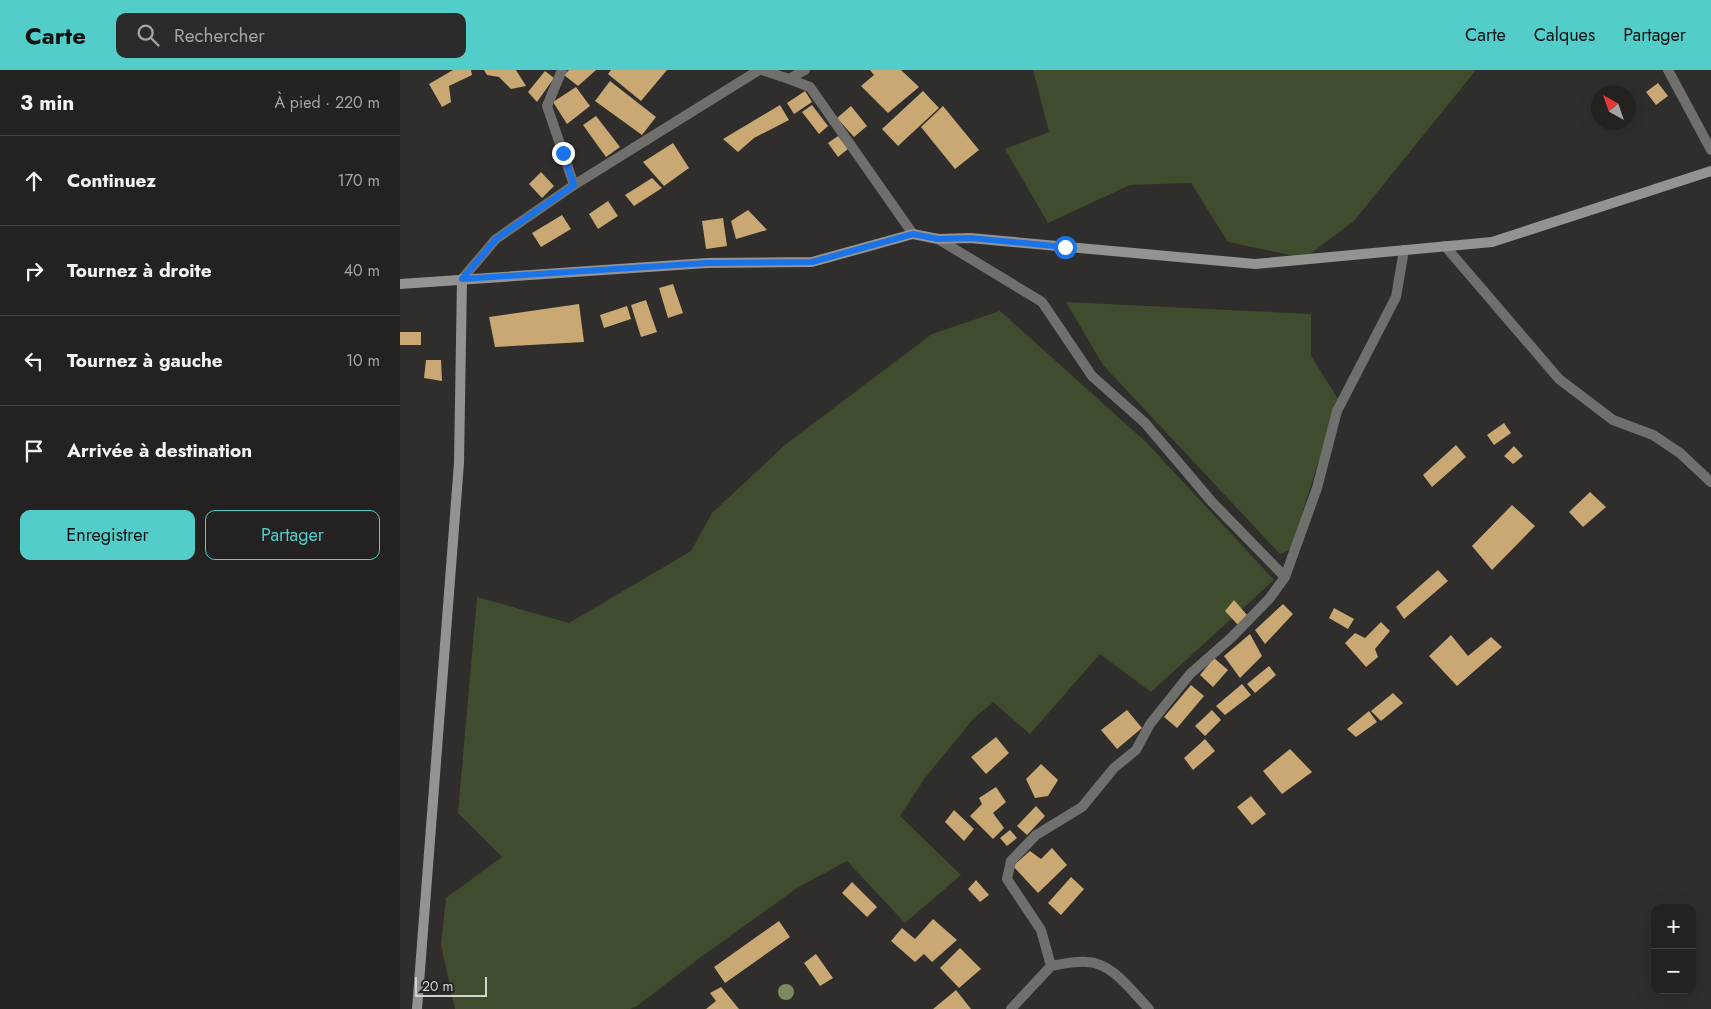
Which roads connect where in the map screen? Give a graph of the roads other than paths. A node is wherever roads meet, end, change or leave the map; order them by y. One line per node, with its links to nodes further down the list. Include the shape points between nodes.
1 (562, 70): 7 (street, via 547,106)
2 (760, 70): 4 (street); 7 (street)
3 (1668, 70): 5 (street)
4 (795, 73): 8 (street, via 810,87)
5 (1711, 150)
6 (1711, 171): 10 (main road, via 1492,242)
7 (574, 185): 12 (street, via 496,239)
8 (913, 234): 9 (main road); 12 (main road, via 812,262 707,263)
9 (938, 239): 11 (main road, via 970,238 1255,264); 15 (street, via 1042,302 1092,376 1145,423 1212,502)
10 (1445, 246): 11 (main road); 14 (street, via 1559,379 1613,420 1653,435 1674,448)
11 (1404, 250): 15 (street, via 1396,297 1337,411 1317,488)
12 (462, 279): 13 (main road); 17 (main road, via 459,464)
13 (400, 284)
14 (1711, 482)
15 (1285, 577): 16 (street, via 1232,638 1190,674 1150,724 1136,750 1114,768 1082,807 1036,835 1011,861 1007,879 1040,930)
16 (1051, 966): 18 (street); 19 (street, via 1088,961 1104,967)
17 (417, 1009)
18 (1011, 1009)
19 (1149, 1009)

